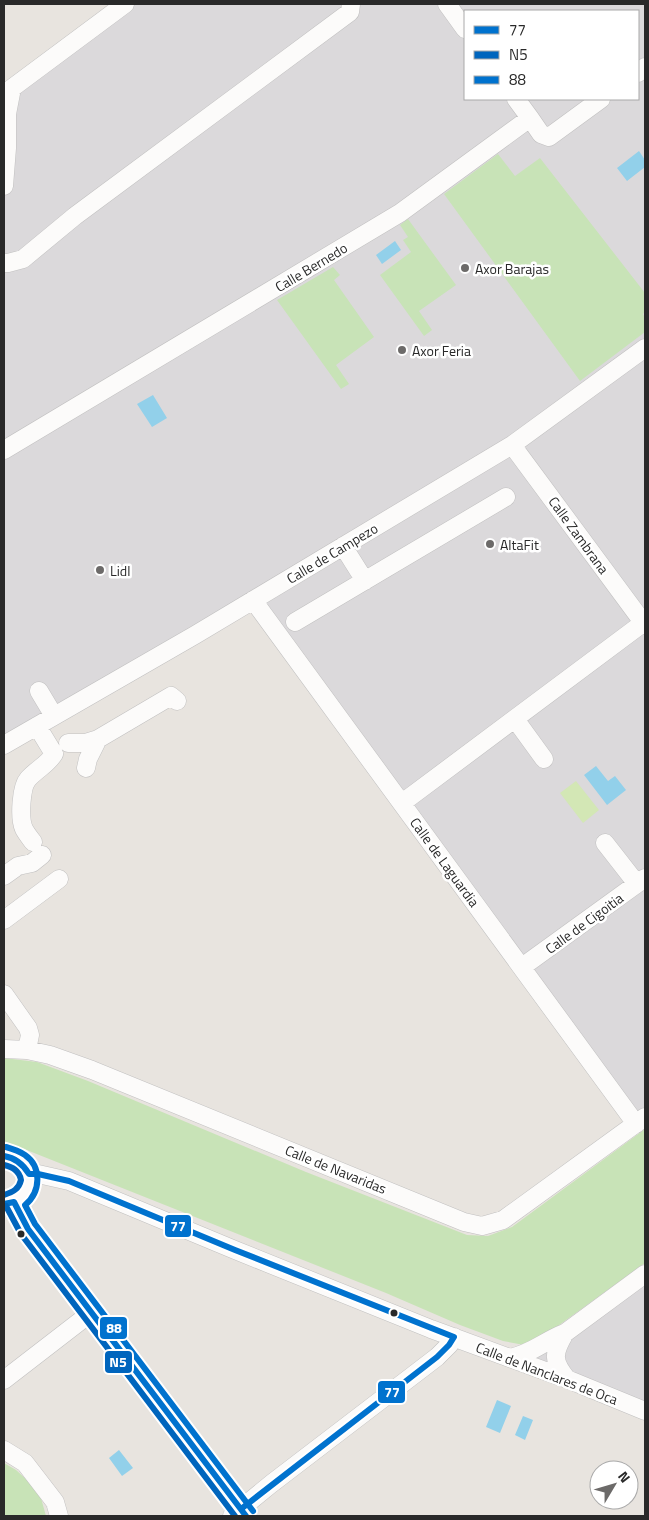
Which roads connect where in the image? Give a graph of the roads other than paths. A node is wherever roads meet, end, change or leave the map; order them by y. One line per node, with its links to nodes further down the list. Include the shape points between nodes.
1 (125, 4): 5 (street)
2 (351, 4): 12 (street, via 350,12 75,216 23,259)
3 (447, 4): 4 (street)
4 (464, 28)
5 (8, 91): 8 (street)
6 (517, 100): 9 (street)
7 (601, 100): 9 (street, via 549,136 542,134)
8 (5, 112): 10 (street)
9 (530, 118): 15 (street, Calle Bernedo, via 400,213)
10 (5, 146): 11 (street)
11 (4, 186)
12 (4, 263)
13 (645, 348): 14 (street, Calle de Campezo)
14 (512, 445): 17 (street, Calle de Campezo); 21 (street, Calle Zambrana)
15 (4, 450)
16 (506, 498): 18 (street)
17 (343, 546): 18 (street); 19 (street, Calle de Campezo)
18 (365, 581): 20 (street)
19 (253, 600): 24 (street, Calle de Campezo); 32 (street, Calle de Laguardia)
20 (295, 622)
21 (644, 624): 25 (street)
22 (39, 691): 24 (street)
23 (177, 701): 27 (street, via 171,696)
24 (54, 716): 26 (street, Calle de Campezo)
25 (515, 718): 30 (street); 32 (street)
26 (37, 726): 29 (street, Calle de Campezo); 34 (street, via 54,754 27,780 22,797 21,818 37,848 32,863 18,866)
27 (98, 739): 28 (street); 31 (street)
28 (68, 743)
29 (5, 744)
30 (544, 759)
31 (86, 768)
32 (402, 803): 38 (street, Calle de Laguardia)
33 (605, 843): 36 (street)
34 (4, 876)
35 (59, 879): 37 (street)
36 (641, 881): 38 (street, Calle de Cigoitia)
37 (5, 917)
38 (522, 967): 42 (street, Calle de Laguardia)
39 (4, 994): 41 (street, via 28,1028)
40 (4, 1049): 41 (street, Calle de Navaridas)
41 (28, 1050): 42 (street, Calle de Navaridas, via 92,1070 464,1222 482,1226 504,1220)
42 (641, 1120)
43 (4, 1156): 44 (street, via 19,1161)
44 (29, 1174): 45 (street, via 26,1193); 49 (street, Calle de Nanclares de Oca, via 69,1182)
45 (9, 1203): 47 (street)
46 (645, 1274): 48 (street)
47 (92, 1312): 52 (street); 55 (street)
48 (565, 1333): 50 (street, via 524,1355); 51 (street, via 555,1354 556,1362)
49 (454, 1337): 50 (street, Calle de Nanclares de Oca); 55 (street, via 437,1357 271,1484)
50 (510, 1358): 51 (street, Calle de Nanclares de Oca)
51 (567, 1379): 53 (street, Calle de Nanclares de Oca)
52 (4, 1380)
53 (645, 1411)
54 (4, 1450): 56 (street, via 25,1463 55,1502)
55 (239, 1514)
56 (59, 1516)

